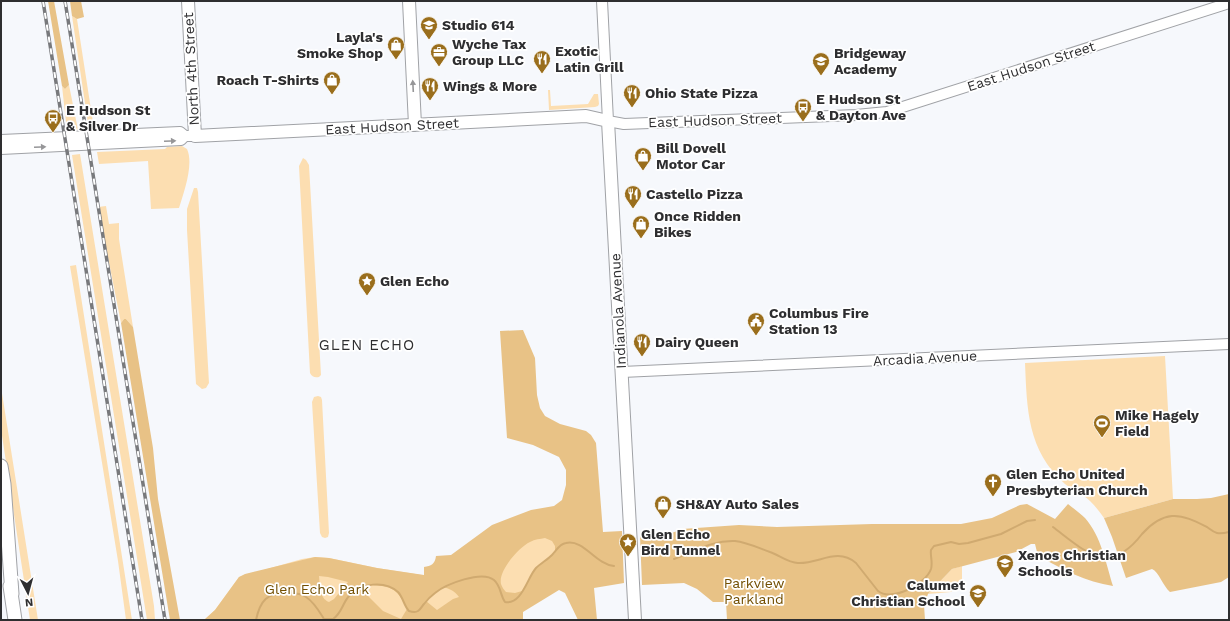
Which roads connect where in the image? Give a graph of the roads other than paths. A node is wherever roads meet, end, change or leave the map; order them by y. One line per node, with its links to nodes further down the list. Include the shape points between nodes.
1 (188, 1): 7 (main road, North 4th Street)
2 (409, 1): 6 (main road, one-way to 2)
3 (602, 1): 5 (main road, Indianola Avenue)
4 (1229, 3): 5 (main road, East Hudson Street, via 887,112 624,124)
5 (608, 121): 6 (main road, East Hudson Street, via 586,116); 11 (main road, Indianola Avenue)
6 (415, 125): 7 (main road, East Hudson Street)
7 (190, 136): 8 (main road, East Hudson Street, via 180,132); 9 (main road, East Hudson Street, one-way to 7, via 181,140)
8 (1, 140)
9 (1, 149)
10 (1229, 344): 11 (main road, Arcadia Avenue)
11 (622, 372): 16 (main road, Indianola Avenue)
12 (1, 466): 14 (highway)
13 (1, 523): 14 (highway)
14 (12, 594): 15 (highway)
15 (16, 620)
16 (635, 620)

